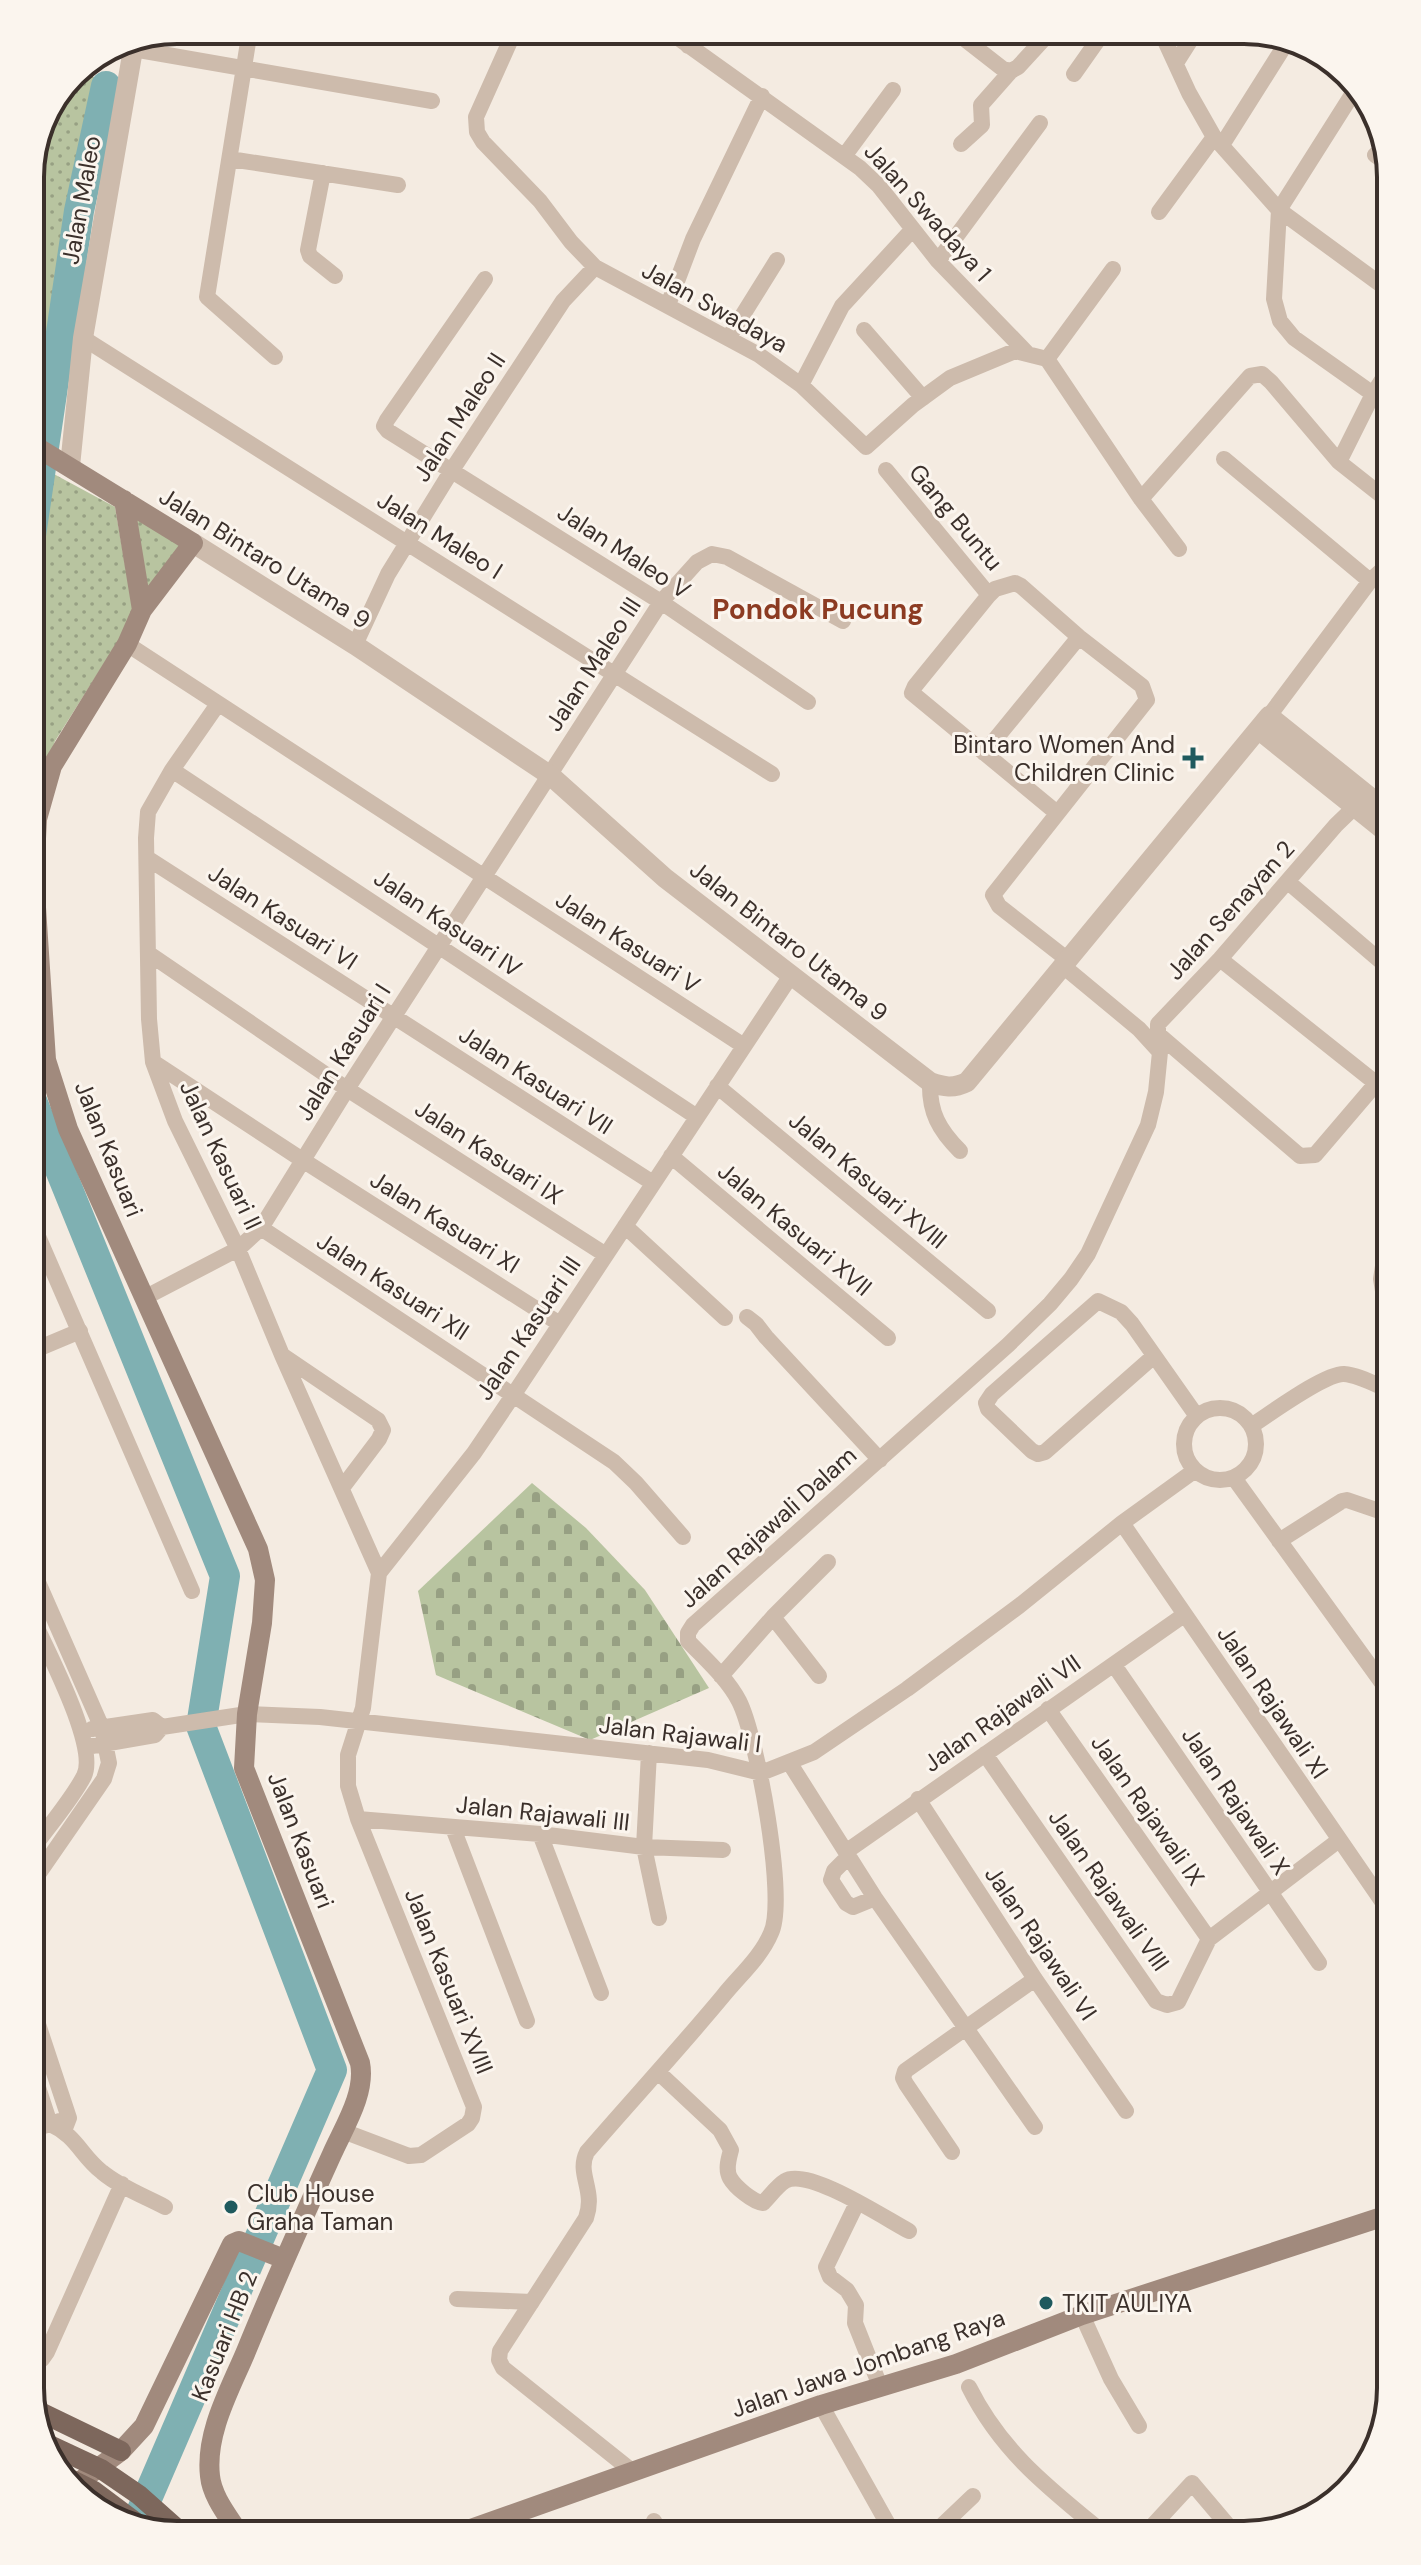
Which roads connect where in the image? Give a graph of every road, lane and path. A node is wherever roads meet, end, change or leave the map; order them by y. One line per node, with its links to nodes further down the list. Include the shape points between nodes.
1 (248, 44): 14 (street)
2 (509, 44): 33 (street, Jalan Swadaya, via 476,117 477,132)
3 (685, 44): 9 (street, Jalan Swadaya 1)
4 (971, 44): 15 (street)
5 (1039, 44): 15 (street)
6 (1095, 44): 16 (street)
7 (1167, 44): 13 (street)
8 (1188, 44): 13 (street)
9 (688, 46): 18 (street, Jalan Swadaya 1)
10 (149, 47): 14 (street)
11 (1282, 50): 22 (street)
12 (133, 52): 41 (street, Jalan Maleo)
13 (1176, 63): 22 (street)
14 (244, 69): 20 (street); 25 (street)
15 (1011, 71): 23 (street, via 981,105 982,125)
16 (1074, 74)
17 (893, 90): 24 (street)
18 (762, 96): 24 (street, Jalan Swadaya 1); 38 (street, via 693,239)
19 (1350, 97): 28 (street)
20 (432, 101)
21 (1040, 123): 32 (street)
22 (1218, 141): 28 (street); 29 (street)
23 (961, 144)
24 (845, 155): 30 (street, Jalan Swadaya 1, via 879,186)
25 (230, 159): 26 (street); 43 (street, via 207,297)
26 (323, 173): 27 (street); 35 (street, via 307,244 310,256)
27 (398, 185)
28 (1279, 210): 37 (street); 47 (street, via 1274,299 1280,321 1294,338)
29 (1159, 212)
30 (912, 230): 32 (street, Jalan Swadaya 1); 45 (street, via 842,306)
31 (777, 260): 40 (street)
32 (938, 261): 42 (street, Jalan Swadaya 1)
33 (595, 267): 38 (street, Jalan Swadaya); 53 (street, Jalan Maleo II, via 563,301)
34 (1113, 269): 44 (street)
35 (335, 276)
36 (485, 279): 53 (street, Jalan Maleo V, via 384,426)
37 (1377, 282)
38 (668, 305): 40 (street, Jalan Swadaya)
39 (864, 330): 48 (street)
40 (729, 337): 45 (street, Jalan Swadaya)
41 (83, 338): 52 (street, Jalan Maleo); 59 (street, Jalan Maleo I)
42 (1027, 353): 44 (street, Jalan Swadaya); 48 (street, Jalan Swadaya, via 1015,351 991,360 950,378)
43 (275, 357)
44 (1047, 359): 56 (street)
45 (801, 385): 48 (street, Jalan Swadaya, via 866,447)
46 (1377, 388): 47 (street)
47 (1373, 394): 51 (street)
48 (923, 398)
49 (44, 451): 52 (main road, Jalan Bintaro Utama 9)
50 (1224, 459): 62 (street)
51 (1339, 462): 55 (street); 56 (street, via 1271,382 1262,374 1250,376)
52 (65, 463): 57 (main road, Jalan Bintaro Utama 9)
53 (452, 470): 59 (street, Jalan Maleo II); 64 (street, Jalan Maleo V)
54 (886, 470): 63 (street, Gang Buntu)
55 (1377, 492)
56 (1141, 499): 60 (street)
57 (124, 500): 58 (main road, Jalan Bintaro Utama 9); 65 (main road)
58 (193, 543): 65 (main road); 69 (street, Jalan Bintaro Utama 9)
59 (407, 543): 69 (street, Jalan Maleo II); 70 (street, Jalan Maleo I)
60 (1179, 549)
61 (1377, 575): 62 (street)
62 (1370, 581): 73 (street)
63 (989, 595): 67 (street, via 1008,584 1021,586); 74 (street, via 912,693)
64 (661, 602): 66 (street, Jalan Maleo III, via 697,562 712,554 727,557); 70 (street, Jalan Maleo III); 71 (street, Jalan Maleo V)
65 (142, 610): 68 (main road, Jalan Kasuari)
66 (843, 621)
67 (1079, 637): 74 (street); 81 (street, via 1142,686 1147,700)
68 (127, 644): 72 (street); 78 (main road, Jalan Kasuari, via 52,766)
69 (355, 645): 77 (street, Jalan Bintaro Utama 9)
70 (614, 673): 76 (street, Jalan Maleo I); 77 (street, Jalan Maleo III)
71 (808, 702)
72 (218, 704): 75 (street, Jalan Kasuari II); 84 (street)
73 (1264, 723): 79 (street); 90 (street)
74 (984, 753): 81 (street)
75 (172, 770): 83 (street, Jalan Kasuari II, via 148,812); 86 (street, Jalan Kasuari IV)
76 (772, 774)
77 (551, 776): 84 (street, Jalan Kasuari I); 91 (street, Jalan Bintaro Utama 9, via 665,878)
78 (44, 794)
79 (1357, 798): 80 (street); 82 (street); 85 (street, Jalan Senayan 2)
80 (1377, 807)
81 (1057, 813): 90 (street, via 993,895)
82 (1377, 820)
83 (147, 858): 87 (street, Jalan Kasuari II); 92 (street, Jalan Kasuari VI)
84 (485, 878): 86 (street, Jalan Kasuari I); 93 (street, Jalan Kasuari V)
85 (1288, 882): 88 (street); 89 (street, Jalan Senayan 2)
86 (440, 946): 92 (street, Jalan Kasuari I); 102 (street, Jalan Kasuari IV)
87 (148, 953): 94 (street, Jalan Kasuari II); 100 (street, Jalan Kasuari IX)
88 (1377, 958)
89 (1220, 959): 97 (street); 97 (street, Jalan Senayan 2, via 1158,1024 1158,1034 1300,1156 1315,1155)
90 (1066, 963): 99 (street, via 967,1082); 126 (street, Jalan Rajawali Dalam, via 1160,1052 1148,1125 1088,1254 1071,1279 1008,1345)
91 (790, 977): 93 (street, Jalan Kasuari III); 96 (street, Jalan Bintaro Utama 9)
92 (394, 1017): 100 (street, Jalan Kasuari I); 106 (street, Jalan Kasuari VII)
93 (744, 1046): 98 (street, Jalan Kasuari III)
94 (153, 1062): 105 (street, Jalan Kasuari XI); 109 (street, Jalan Kasuari II, via 175,1121)
95 (44, 1074): 112 (main road, Jalan Kasuari)
96 (930, 1082): 99 (street, Jalan Bintaro Utama 9); 101 (street)
97 (1377, 1084)
98 (717, 1086): 102 (street, Jalan Kasuari III); 113 (street, Jalan Kasuari XVIII)
99 (957, 1087): 101 (street)
100 (347, 1089): 105 (street, Jalan Kasuari I); 111 (street, Jalan Kasuari IX)
101 (932, 1114): 103 (street)
102 (697, 1117): 104 (street, Jalan Kasuari III)
103 (960, 1151)
104 (671, 1156): 106 (street, Jalan Kasuari III); 118 (street, Jalan Kasuari XVII)
105 (304, 1161): 108 (street, Jalan Kasuari I); 116 (street, Jalan Kasuari XI)
106 (653, 1183): 107 (street, Jalan Kasuari III)
107 (625, 1226): 111 (street, Jalan Kasuari III); 115 (street)
108 (261, 1228): 109 (street, Jalan Kasuari I); 123 (street, Jalan Kasuari XII)
109 (238, 1249): 112 (street); 120 (street, Jalan Kasuari II)
110 (44, 1250): 117 (street)
111 (606, 1255): 116 (street, Jalan Kasuari III)
112 (144, 1298): 146 (main road, Jalan Kasuari, via 258,1549 265,1580)
113 (988, 1311)
114 (747, 1317): 126 (street)
115 (725, 1318)
116 (560, 1324): 123 (street, Jalan Kasuari III)
117 (80, 1331): 119 (street); 136 (street)
118 (888, 1338)
119 (44, 1346)
120 (282, 1355): 129 (street, Jalan Kasuari II); 129 (street, via 378,1420 383,1430)
121 (1154, 1356): 121 (street, via 1121,1312 1098,1301 986,1403 1038,1454); 124 (street)
122 (1377, 1385): 125 (street, via 1340,1374)
123 (514, 1394): 132 (street, Jalan Kasuari XII, via 614,1462); 135 (street, Jalan Kasuari III)
124 (1196, 1415): 125 (street, via 1216,1407 1236,1411); 127 (street, via 1185,1432 1184,1453)
125 (1251, 1426): 128 (street, via 1257,1446 1250,1466)
126 (880, 1460): 142 (street, Jalan Rajawali Dalam, via 693,1625 688,1641)
127 (1194, 1471): 128 (street, via 1213,1480); 131 (street, Jalan Rajawali I)
128 (1234, 1478): 133 (street)
129 (342, 1488): 135 (street, Jalan Kasuari II)
130 (1377, 1511): 133 (street, via 1342,1501)
131 (1122, 1523): 138 (street, Jalan Rajawali XI); 152 (street, Jalan Rajawali I, via 907,1689 814,1752)
132 (683, 1537)
133 (1279, 1541): 144 (street)
134 (828, 1562): 139 (street)
135 (379, 1573): 147 (street)
136 (192, 1591)
137 (44, 1597): 148 (street)
138 (1184, 1615): 141 (street, Jalan Rajawali VII); 159 (street, Jalan Rajawali XI)
139 (773, 1617): 142 (street); 143 (street)
140 (44, 1646): 149 (street)
141 (1114, 1665): 145 (street, Jalan Rajawali VII); 164 (street, Jalan Rajawali X)
142 (721, 1676): 153 (street, Jalan Rajawali Dalam, via 738,1698)
143 (819, 1676)
144 (1377, 1676)
145 (1048, 1709): 151 (street, Jalan Rajawali VII); 168 (street, Jalan Rajawali IX)
146 (247, 1714): 147 (street, Jalan Rajawali I); 148 (street, Jalan Rajawali I, via 164,1727 153,1720); 181 (main road, Jalan Kasuari, via 244,1768 360,2063 359,2091)
147 (360, 1722): 150 (street, Jalan Rajawali I); 155 (street, Jalan Kasuari XVIII, via 348,1755 348,1786)
148 (103, 1736): 149 (street, Jalan Rajawali I); 163 (street, via 108,1773)
149 (84, 1739): 157 (street, via 84,1775)
150 (649, 1753): 153 (street, Jalan Rajawali I); 160 (street)
151 (985, 1754): 154 (street, Jalan Rajawali VII); 168 (street, Jalan Rajawali VIII, via 1156,2001 1178,2002)
152 (789, 1762): 153 (street, Jalan Rajawali I); 162 (street)
153 (761, 1773): 175 (street, Jalan Rajawali Dalam, via 778,1908 773,1932)
154 (918, 1799): 162 (street, Jalan Rajawali VII); 170 (street, Jalan Rajawali VI)
155 (358, 1819): 156 (street, Jalan Rajawali III); 181 (street, Jalan Kasuari XVIII, via 474,2107 468,2124 421,2155 409,2156)
156 (453, 1828): 158 (street, Jalan Rajawali III); 172 (street)
157 (44, 1832)
158 (540, 1834): 160 (street, Jalan Rajawali III); 171 (street)
159 (1339, 1840): 164 (street, Jalan Rajawali VIII); 165 (street, Jalan Rajawali XI)
160 (644, 1847): 161 (street, Jalan Rajawali III); 167 (street)
161 (723, 1850)
162 (848, 1853): 166 (street); 166 (street, via 831,1880 853,1907)
163 (44, 1866)
164 (1269, 1892): 168 (street, Jalan Rajawali VIII); 169 (street, Jalan Rajawali X)
165 (1377, 1894)
166 (875, 1898): 173 (street)
167 (659, 1918)
168 (1209, 1939)
169 (1319, 1963)
170 (1035, 1979): 173 (street); 177 (street, Jalan Rajawali VI)
171 (601, 1993)
172 (527, 2021)
173 (966, 2028): 180 (street); 182 (street, via 905,2071 903,2078)
174 (44, 2057): 178 (street)
175 (658, 2072): 184 (street, via 720,2130 731,2150 730,2178 756,2203 763,2203 786,2180 802,2178); 190 (street, Jalan Rajawali Dalam, via 587,2152 582,2167 591,2200 586,2218)
176 (44, 2091): 178 (street)
177 (1126, 2111)
178 (61, 2124): 179 (street); 183 (street, via 100,2171)
179 (44, 2127)
180 (1035, 2127)
181 (343, 2131): 188 (main road, Jalan Kasuari)
182 (952, 2152)
183 (122, 2184): 185 (street); 192 (street)
184 (857, 2203): 187 (street); 194 (street, via 826,2267 856,2305 855,2323)
185 (165, 2207)
186 (1377, 2219): 191 (main road, Jalan Jawa Jombang Raya)
187 (909, 2231)
188 (279, 2257): 199 (main road, Kasuari HB 2, via 239,2241 230,2246 144,2426); 206 (main road, Kasuari HB 2, via 215,2427 209,2460 210,2479)
189 (457, 2299): 190 (street)
190 (532, 2302): 200 (street, Jalan Rajawali Dalam, via 500,2351 503,2368)
191 (1082, 2315): 193 (main road, Jalan Jawa Jombang Raya); 197 (street, via 1116,2390)
192 (44, 2356)
193 (956, 2364): 194 (main road, Jalan Jawa Jombang Raya); 210 (street, via 992,2413 1014,2456)
194 (880, 2386): 195 (main road, Jalan Jawa Jombang Raya)
195 (821, 2405): 200 (main road, Jalan Jawa Jombang Raya); 208 (street)
196 (47, 2415): 199 (main road)
197 (1139, 2426)
198 (59, 2450): 205 (main road, bridge, via 101,2469)
199 (121, 2451): 201 (main road, Kasuari HB 2)
200 (632, 2471): 207 (main road, Jalan Jawa Jombang Raya)
201 (81, 2480)
202 (91, 2489): 204 (main road, bridge)
203 (973, 2496): 209 (street)
204 (109, 2502)
205 (168, 2521)
206 (231, 2521)
207 (510, 2521)
208 (886, 2521)
209 (947, 2521)
210 (1089, 2521)
211 (1157, 2521): 212 (street, via 1192,2483)
212 (1224, 2521)

